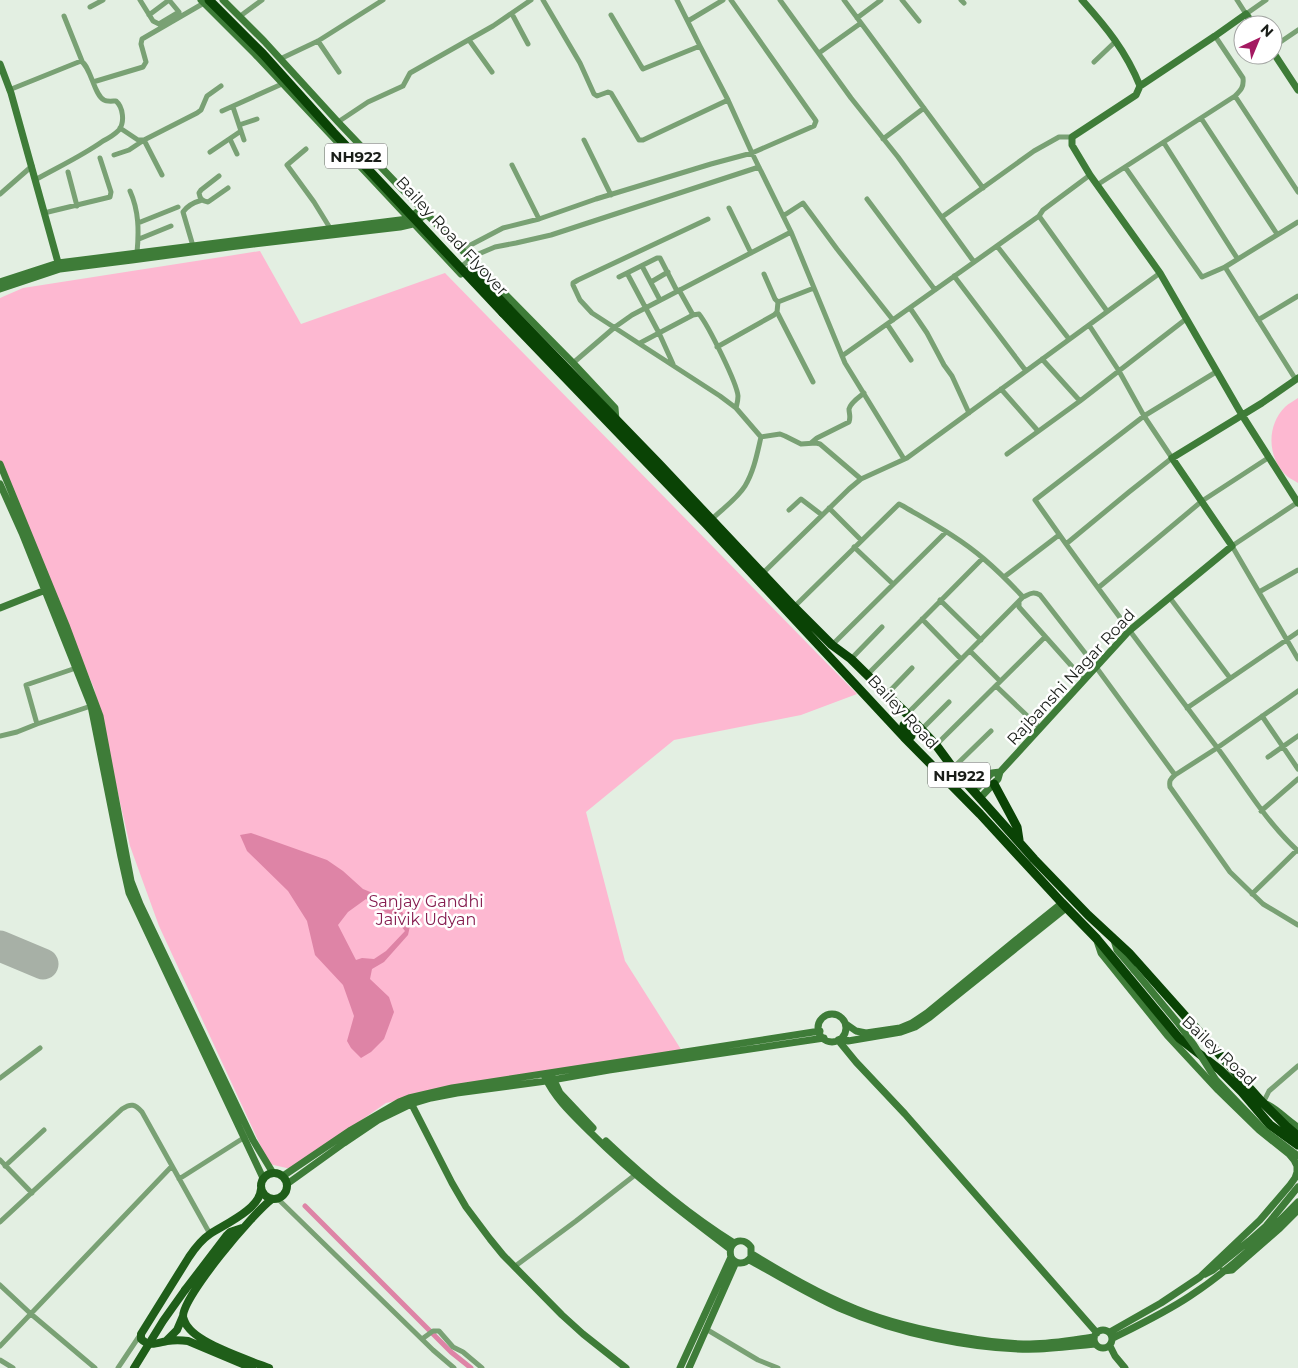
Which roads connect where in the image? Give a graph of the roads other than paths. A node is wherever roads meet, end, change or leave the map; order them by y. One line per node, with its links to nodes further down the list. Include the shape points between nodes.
1 (103, 0): 21 (street)
2 (140, 0): 24 (street)
3 (217, 0): 150 (highway, Bailey Road Flyover / NH922, bridge)
4 (222, 0): 27 (street)
5 (262, 0): 27 (street)
6 (383, 0): 36 (street)
7 (531, 0): 22 (street)
8 (543, 0): 55 (street, via 594,94 611,93 639,140)
9 (677, 0): 29 (street)
10 (723, 0): 29 (street)
11 (731, 0): 77 (street, via 816,121 809,129)
12 (780, 0): 40 (street)
13 (844, 0): 28 (street)
14 (881, 0): 28 (street)
15 (902, 0): 30 (street)
16 (1082, 0): 37 (street)
17 (1237, 0): 23 (street)
18 (1266, 0): 23 (street)
19 (172, 1): 24 (street); 24 (street, via 179,12 158,24)
20 (205, 1): 48 (street, via 142,39 146,62 143,67); 49 (street); 150 (highway, Bailey Road Flyover / NH922, bridge, via 262,54)
21 (90, 7)
22 (512, 14): 34 (street); 38 (street)
23 (1246, 14): 33 (street)
24 (150, 15)
25 (610, 15): 39 (street, via 644,69)
26 (64, 16): 42 (street)
27 (239, 16): 41 (street)
28 (857, 18): 31 (street)
29 (688, 21): 39 (street)
30 (919, 21)
31 (861, 23): 40 (street); 57 (street)
32 (1298, 30): 35 (street)
33 (1215, 36): 51 (street); 54 (street, via 1243,78 1242,90)
34 (469, 40): 47 (street); 62 (street, via 410,73 403,86 368,102)
35 (1283, 40)
36 (318, 41): 41 (street); 46 (street)
37 (1116, 41): 43 (street); 51 (street)
38 (528, 44)
39 (700, 46): 55 (street)
40 (819, 53): 67 (street)
41 (280, 59): 59 (street)
42 (82, 61): 48 (street); 52 (street)
43 (1094, 62)
44 (0, 64): 52 (street)
45 (1282, 65): 53 (street)
46 (339, 72)
47 (492, 72)
48 (93, 82): 64 (street, via 104,100 119,102 123,118)
49 (282, 84): 56 (street); 63 (street)
50 (221, 86): 70 (street, via 207,96 198,113)
51 (1140, 86): 68 (street, via 1136,95)
52 (10, 90): 82 (street)
53 (1298, 90)
54 (1235, 96): 60 (street); 95 (street)
55 (728, 100): 77 (street)
56 (233, 107): 58 (street); 65 (street)
57 (924, 108): 67 (street); 93 (street)
58 (222, 112)
59 (330, 113): 62 (street); 63 (street)
60 (1201, 118): 73 (street); 118 (street)
61 (257, 119): 65 (street)
62 (338, 122): 66 (street)
63 (319, 123): 74 (street)
64 (120, 128): 70 (street, via 138,140); 89 (street, via 93,148)
65 (240, 128): 69 (street); 71 (street)
66 (353, 138): 74 (street); 90 (street)
67 (883, 138): 108 (street)
68 (1072, 138): 87 (street, via 1072,145); 93 (street, via 1059,137 1042,146)
69 (230, 139): 76 (street); 78 (street)
70 (144, 140): 79 (street); 86 (street)
71 (244, 140)
72 (584, 140): 98 (street)
73 (1164, 143): 84 (street); 126 (street)
74 (342, 148): 97 (street)
75 (306, 149): 115 (street, via 287,165)
76 (210, 152)
77 (752, 153): 83 (street); 98 (street)
78 (238, 154)
79 (114, 155)
80 (100, 158): 101 (street, via 111,196)
81 (512, 165): 109 (street)
82 (32, 166): 89 (street); 96 (street)
83 (759, 167): 106 (street); 127 (street, via 551,235 495,247)
84 (1126, 167): 91 (street); 131 (street, via 1202,277)
85 (68, 172): 101 (street)
86 (162, 175)
87 (1090, 175): 91 (street); 107 (street)
88 (219, 176): 100 (street, via 201,190)
89 (35, 180): 105 (street)
90 (398, 185): 97 (street); 104 (street)
91 (1097, 185): 135 (street)
92 (228, 188): 100 (street, via 208,202)
93 (983, 188): 108 (street)
94 (130, 192): 113 (street)
95 (1298, 192)
96 (0, 194)
97 (386, 195): 111 (street)
98 (611, 195): 109 (street)
99 (867, 199): 143 (street)
100 (202, 200): 122 (street, via 183,212)
101 (77, 206): 105 (street)
102 (178, 207): 113 (street)
103 (729, 208): 125 (street)
104 (424, 212): 111 (street); 117 (street)
105 (44, 213): 129 (street)
106 (783, 216): 116 (street); 156 (street, via 803,203)
107 (1039, 216): 121 (street); 151 (street)
108 (942, 218): 128 (street)
109 (539, 219): 123 (street, via 503,228)
110 (708, 219): 158 (street, via 573,283 586,307)
111 (410, 221): 115 (street); 120 (street); 122 (street, via 400,227)
112 (1298, 222): 118 (street)
113 (138, 223): 119 (street)
114 (171, 226): 119 (street)
115 (330, 228): 122 (street)
116 (791, 232): 125 (street); 141 (street)
117 (445, 234): 120 (street); 123 (street)
118 (1277, 234): 126 (street)
119 (139, 239): 124 (street)
120 (433, 245): 132 (street)
121 (997, 246): 128 (street); 160 (street)
122 (195, 248): 124 (street); 129 (street)
123 (461, 250): 127 (street)
124 (138, 253): 129 (street)
125 (751, 253): 144 (street)
126 (1237, 258): 131 (street)
127 (470, 259): 132 (street); 166 (street)
128 (974, 262): 137 (street)
129 (59, 266): 139 (street); 142 (street)
130 (642, 266): 133 (street, via 660,258); 134 (street); 140 (street)
131 (1225, 267): 155 (street)
132 (457, 270): 180 (street, via 606,425)
133 (668, 272): 140 (street); 144 (street)
134 (627, 273): 138 (street); 148 (street)
135 (1160, 273): 151 (street); 154 (street)
136 (764, 274): 147 (street)
137 (954, 276): 143 (street); 169 (street)
138 (619, 278)
139 (0, 282)
140 (651, 282): 146 (street)
141 (814, 288): 147 (street); 163 (street)
142 (0, 289)
143 (936, 290): 149 (street)
144 (678, 291): 146 (street); 153 (street)
145 (1298, 296): 155 (street)
146 (660, 300): 148 (street)
147 (778, 302): 152 (street)
148 (646, 307): 158 (street); 159 (street)
149 (910, 308): 156 (street); 177 (street, via 952,376)
150 (506, 310): 180 (highway, Bailey Road Flyover / NH922)
151 (1107, 311): 157 (street)
152 (777, 312): 162 (street); 172 (street)
153 (693, 314): 159 (street); 162 (street, via 701,317)
154 (1186, 319): 168 (street); 170 (street)
155 (1258, 320): 171 (street)
156 (890, 322): 163 (street); 165 (street)
157 (1089, 325): 160 (street); 168 (street)
158 (615, 327): 161 (street); 166 (street)
159 (659, 333): 161 (street); 167 (street)
160 (1069, 339): 164 (street)
161 (640, 343): 167 (street)
162 (717, 347): 176 (street, via 737,393)
163 (842, 356): 174 (street)
164 (1042, 359): 169 (street); 175 (street)
165 (911, 360)
166 (573, 363): 180 (street, via 615,408)
167 (673, 365): 176 (street)
168 (1119, 370): 175 (street); 179 (street)
169 (1026, 371): 173 (street)
170 (1216, 372): 178 (street); 179 (street)
171 (1297, 379): 178 (street)
172 (813, 382)
173 (1001, 389): 177 (street); 181 (street)
174 (864, 393): 183 (street, via 850,407 849,422); 187 (street)
175 (1080, 401): 181 (street)
176 (736, 408): 182 (street)
177 (968, 413): 187 (street)
178 (1242, 415): 185 (street); 186 (street)
179 (1144, 416): 185 (street); 199 (street, via 1035,500)
180 (614, 423): 196 (highway, Bailey Road / NH922); 238 (highway, Bailey Road / NH922)
181 (1038, 431): 184 (street)
182 (761, 437): 183 (street, via 780,434 803,444); 196 (street, via 755,464 744,487)
183 (812, 443): 189 (street, via 824,446)
184 (1007, 454)
185 (1172, 458): 191 (street); 201 (street)
186 (1268, 458): 191 (street); 192 (street)
187 (904, 459): 189 (street)
188 (0, 464): 197 (street)
189 (861, 479): 193 (street)
190 (0, 484): 197 (street)
191 (1202, 501): 202 (street); 209 (street)
192 (1298, 503): 202 (street)
193 (829, 508): 195 (street); 200 (street)
194 (789, 510): 195 (street, via 801,499)
195 (822, 515): 206 (street)
196 (711, 520): 206 (highway, Bailey Road / NH922)
197 (25, 532): 210 (street)
198 (946, 532): 200 (street, via 899,504); 204 (street); 208 (street)
199 (1059, 535): 201 (street); 207 (street)
200 (861, 540): 203 (street)
201 (1066, 544): 209 (street)
202 (1232, 546): 211 (street); 213 (street, Rajbanshi Nagar Road)
203 (854, 547): 208 (street); 216 (street)
204 (983, 558): 207 (street); 214 (street)
205 (1298, 570): 211 (street)
206 (762, 574): 216 (highway, Bailey Road / NH922)
207 (1004, 577): 212 (street)
208 (894, 584): 225 (street)
209 (1098, 588): 220 (street)
210 (48, 589): 217 (street); 231 (street); 293 (street, via 66,625 100,716 131,881 253,1140)
211 (1259, 592): 223 (street)
212 (1024, 597): 215 (street); 230 (street, via 1034,593 1040,595)
213 (1170, 598): 220 (street, Rajbanshi Nagar Road); 234 (street)
214 (940, 600): 218 (street); 224 (street)
215 (1019, 602): 222 (street, via 1019,607); 224 (street)
216 (794, 606): 225 (highway, Bailey Road / NH922)
217 (0, 608)
218 (922, 619): 228 (street); 233 (street)
219 (882, 627): 227 (street)
220 (1129, 631): 230 (street, Rajbanshi Nagar Road); 242 (street)
221 (1298, 632): 223 (street)
222 (1045, 637): 235 (street); 236 (street)
223 (1286, 639): 229 (street); 234 (street)
224 (981, 640): 226 (street)
225 (835, 648): 227 (highway, Bailey Road / NH922); 238 (highway, via 891,705 892,710 888,711)
226 (970, 651): 228 (street); 236 (street)
227 (851, 659): 233 (highway, Bailey Road / NH922)
228 (961, 659): 243 (street)
229 (1298, 659)
230 (1096, 667): 235 (street, Rajbanshi Nagar Road); 259 (street)
231 (76, 668): 241 (street); 245 (street, via 26,685)
232 (912, 668): 239 (street)
233 (866, 675): 239 (highway, Bailey Road / NH922)
234 (1230, 678): 242 (street)
235 (1084, 680): 246 (street, Rajbanshi Nagar Road)
236 (998, 684): 246 (street); 251 (street)
237 (1298, 691): 244 (street)
238 (865, 693): 256 (highway, Bailey Road / NH922)
239 (887, 694): 243 (highway, Bailey Road / NH922)
240 (949, 702): 247 (street)
241 (91, 706): 245 (street); 287 (street, via 130,893)
242 (1187, 708): 253 (street)
243 (906, 714): 247 (highway, Bailey Road / NH922)
244 (1262, 716): 252 (street); 253 (street)
245 (37, 724): 249 (street)
246 (1040, 728): 258 (street, Rajbanshi Nagar Road)
247 (921, 730): 251 (highway, Bailey Road / NH922)
248 (991, 731): 255 (street)
249 (0, 736)
250 (1298, 736): 252 (street)
251 (936, 745): 255 (highway, Bailey Road / NH922)
252 (1283, 746): 254 (street); 257 (street)
253 (1217, 748): 259 (street); 264 (street)
254 (1268, 757)
255 (952, 767): 256 (highway, via 911,726 905,724 904,729); 262 (highway, Bailey Road / NH922)
256 (936, 768): 268 (highway, Bailey Road / NH922)
257 (1298, 769)
258 (1000, 772): 261 (street, Rajbanshi Nagar Road); 262 (street, Rajbanshi Nagar Road, via 992,773)
259 (1174, 776): 267 (street, via 1170,779 1170,787 1230,872)
260 (1298, 779): 264 (street)
261 (994, 784): 263 (street, Rajbanshi Nagar Road); 265 (highway, via 1017,827)
262 (974, 791): 263 (highway, Bailey Road / NH922)
263 (980, 798): 265 (highway, Bailey Road / NH922)
264 (1261, 811): 266 (street)
265 (1019, 840): 270 (highway, Bailey Road / NH922)
266 (1297, 851): 267 (street)
267 (1252, 894): 269 (street)
268 (1064, 906): 271 (highway, Bailey Road / NH922); 272 (street, via 912,1023 866,1033); 274 (street, via 914,1027 848,1041)
269 (1298, 925)
270 (1113, 937): 281 (highway, Bailey Road / NH922); 289 (street, bridge, via 1117,950 1178,1023 1216,1080 1264,1130)
271 (1096, 938): 288 (highway, Bailey Road / NH922, via 1179,1038 1220,1070 1270,1125); 313 (street, via 1101,954 1167,1035 1258,1130 1289,1154 1297,1166 1295,1178 1277,1201)
272 (846, 1024): 273 (street, via 839,1015 828,1014 818,1027); 274 (street, via 846,1032)
273 (822, 1035): 274 (street, via 830,1042); 277 (street)
274 (840, 1039): 321 (street, via 856,1062 905,1114)
275 (40, 1048): 278 (street)
276 (1298, 1066): 281 (street, via 1269,1091)
277 (549, 1077): 279 (street, via 452,1088); 294 (street, via 562,1103); 309 (street, via 569,1103 637,1170 706,1225)
278 (0, 1078)
279 (420, 1099): 280 (street); 283 (street)
280 (410, 1101): 282 (street); 283 (street)
281 (1263, 1103): 284 (street); 286 (highway, Bailey Road / NH922)
282 (401, 1105): 283 (street); 297 (street, via 359,1125)
283 (419, 1121): 311 (street, via 466,1206)
284 (1298, 1127)
285 (44, 1130): 291 (street)
286 (1298, 1136)
287 (245, 1137): 295 (street); 296 (street)
288 (1298, 1145)
289 (1298, 1156)
290 (0, 1160): 291 (street)
291 (5, 1166): 300 (street)
292 (172, 1166): 296 (street); 300 (street, via 142,1112 131,1104); 317 (street)
293 (273, 1173): 295 (main road); 297 (main road)
294 (635, 1175): 309 (street); 311 (street)
295 (264, 1178): 299 (main road)
296 (179, 1179): 308 (street)
297 (285, 1180): 301 (main road, via 286,1192)
298 (1298, 1186): 313 (street, via 1266,1226)
299 (261, 1189): 301 (main road, via 267,1198); 305 (main road, via 257,1200)
300 (32, 1193): 304 (street)
301 (275, 1199): 306 (main road, via 264,1205); 322 (street)
302 (1298, 1202): 312 (street)
303 (1298, 1210): 312 (street, via 1232,1270)
304 (0, 1222)
305 (231, 1223): 307 (main road); 308 (main road)
306 (242, 1228): 307 (main road); 318 (main road, via 206,1273)
307 (228, 1233): 330 (main road, bridge, via 168,1313)
308 (210, 1234): 320 (main road, via 189,1257)
309 (733, 1253): 310 (street, via 743,1263); 310 (street, via 740,1241 751,1247); 319 (street); 336 (street)
310 (750, 1257): 321 (street, via 841,1302 913,1327 1028,1344)
311 (514, 1267): 335 (street, via 583,1334)
312 (1224, 1271): 316 (street)
313 (1200, 1277): 314 (street)
314 (1190, 1284): 316 (street); 323 (street)
315 (0, 1285): 317 (street)
316 (1196, 1292): 323 (street)
317 (31, 1314): 325 (street); 328 (street)
318 (183, 1316): 324 (main road, via 177,1330); 332 (main road, via 186,1326 195,1336)
319 (706, 1329): 337 (street); 338 (street)
320 (141, 1334): 324 (main road, via 141,1339 148,1344); 329 (street)
321 (1096, 1338): 323 (street, via 1104,1330); 323 (street, via 1097,1346 1102,1348)
322 (422, 1339): 333 (street); 334 (street, via 431,1332 440,1331 453,1347)
323 (1111, 1339): 339 (street, via 1116,1356)
324 (166, 1341): 331 (main road, via 188,1341)
325 (0, 1346)
326 (0, 1360): 327 (street)
327 (13, 1368)
328 (95, 1368)
329 (118, 1368)
330 (134, 1368)
331 (252, 1368)
332 (269, 1368)
333 (454, 1368)
334 (482, 1368)
335 (626, 1368)
336 (680, 1368)
337 (688, 1368)
338 (778, 1368)
339 (1125, 1368)

